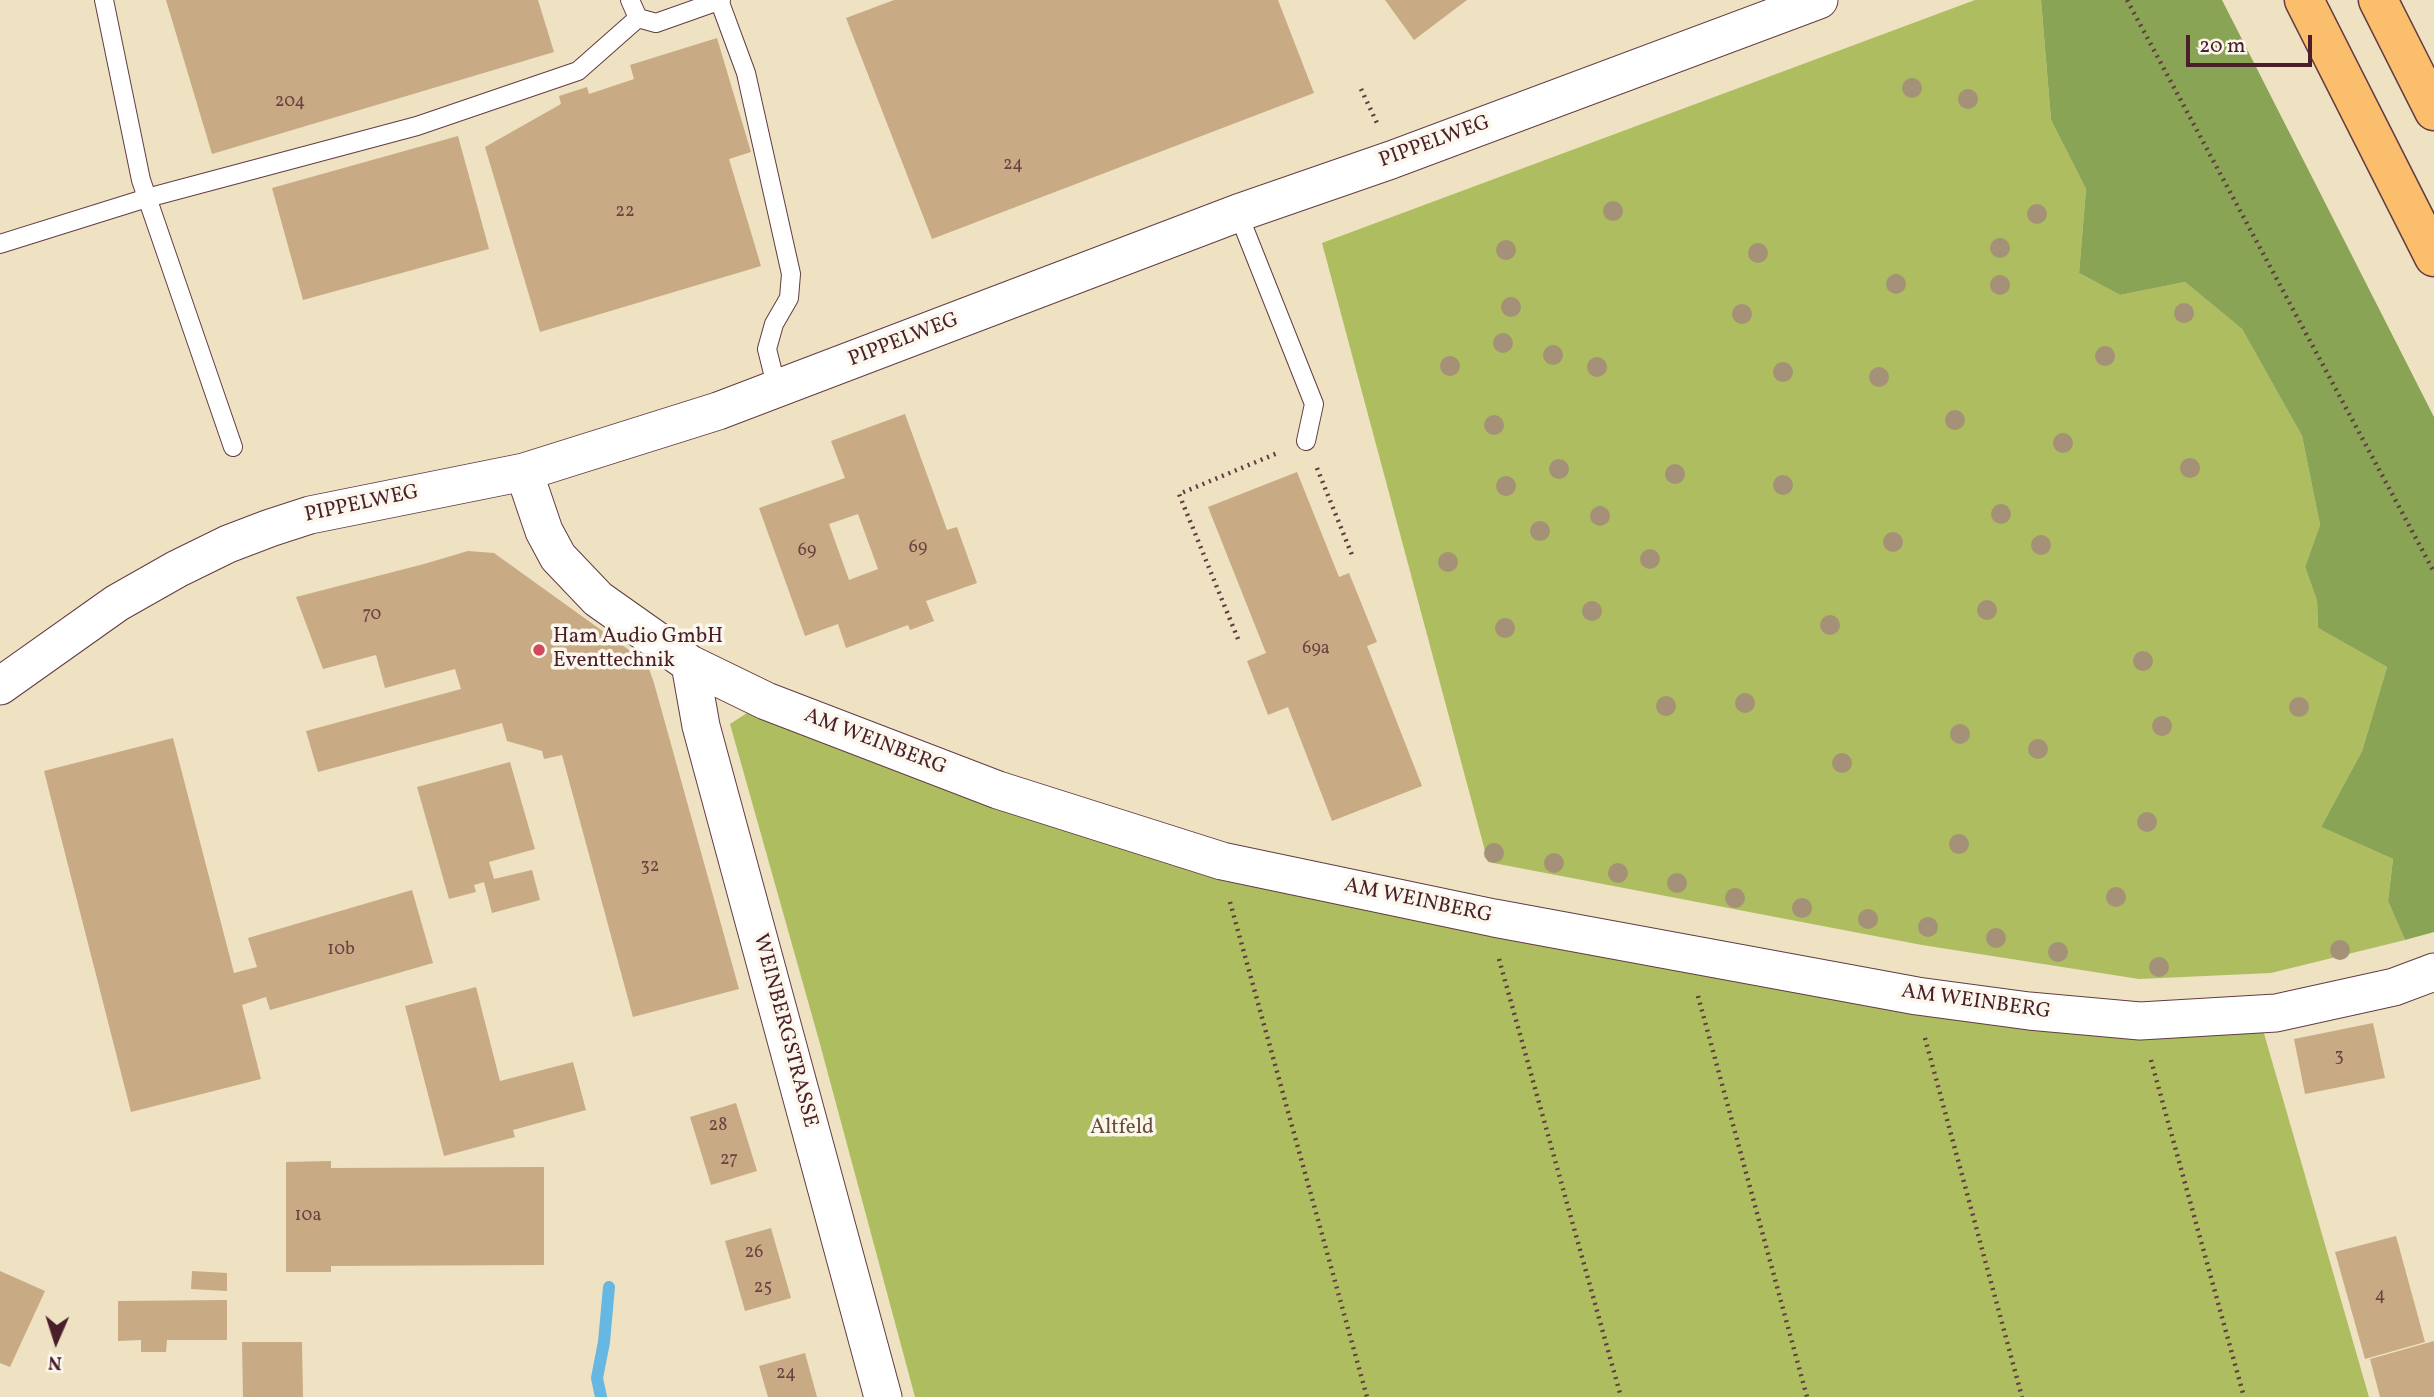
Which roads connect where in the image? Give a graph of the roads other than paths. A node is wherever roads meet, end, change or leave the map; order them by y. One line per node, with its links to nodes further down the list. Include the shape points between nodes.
1 (104, 0): 11 (lane)
2 (631, 0): 8 (lane)
3 (720, 0): 8 (lane, via 656,23); 15 (lane, via 746,73 791,274 789,298 767,349)
4 (1819, 0): 12 (street, PIPPELWEG)
5 (2294, 0): 9 (highway)
6 (2304, 0): 9 (highway)
7 (2384, 9): 10 (highway)
8 (638, 18): 11 (lane, via 578,71 417,126)
9 (2335, 64): 14 (highway)
10 (2434, 111)
11 (147, 198): 13 (lane); 17 (lane)
12 (1238, 213): 15 (street, PIPPELWEG); 16 (lane, via 1314,404)
13 (0, 244)
14 (2434, 257)
15 (777, 389): 18 (street, PIPPELWEG)
16 (1306, 441)
17 (233, 447)
18 (524, 472): 19 (street, AM WEINBERG, via 558,557 598,599); 20 (street, PIPPELWEG, via 310,515 228,544 117,603)
19 (690, 664): 21 (street, AM WEINBERG, via 766,701 998,790 1222,861 1494,918 1917,996 2142,1027 2276,1013 2393,987); 22 (street, WEINBERGSTRASSE, via 701,726)
20 (0, 686)
21 (2434, 972)
22 (883, 1397)

